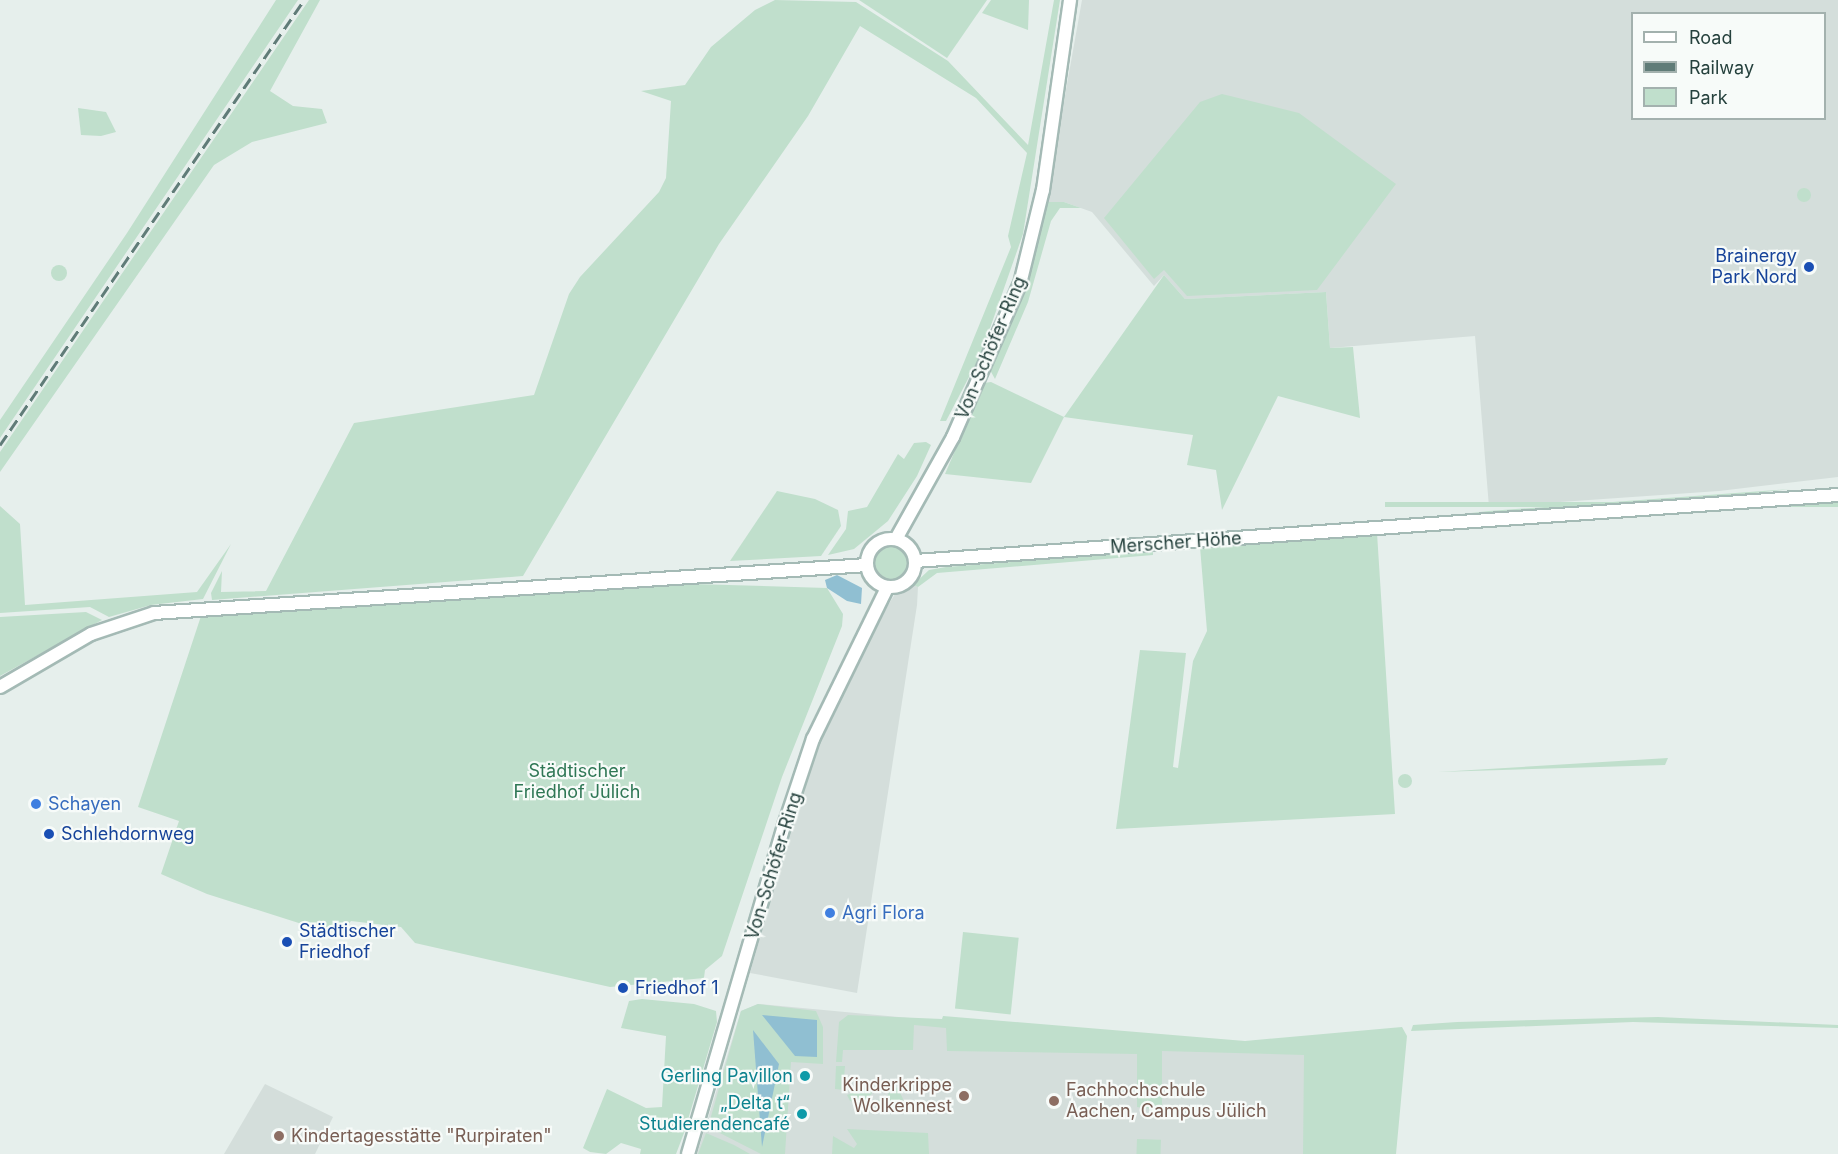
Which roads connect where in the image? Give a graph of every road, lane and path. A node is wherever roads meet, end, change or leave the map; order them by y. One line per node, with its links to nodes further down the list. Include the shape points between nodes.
1 (1070, 0): 3 (main road, Von-Schöfer-Ring, via 1043,190 1020,284 953,437)
2 (1838, 495): 4 (main road, Merscher Höhe)
3 (896, 539): 4 (main road, via 909,547); 5 (main road, via 875,545)
4 (915, 561): 6 (main road, via 908,582)
5 (867, 565): 6 (main road, via 873,580); 7 (main road, via 154,613 91,634)
6 (887, 588): 8 (main road, Von-Schöfer-Ring, via 813,739 780,837)
7 (0, 687)
8 (688, 1154)

